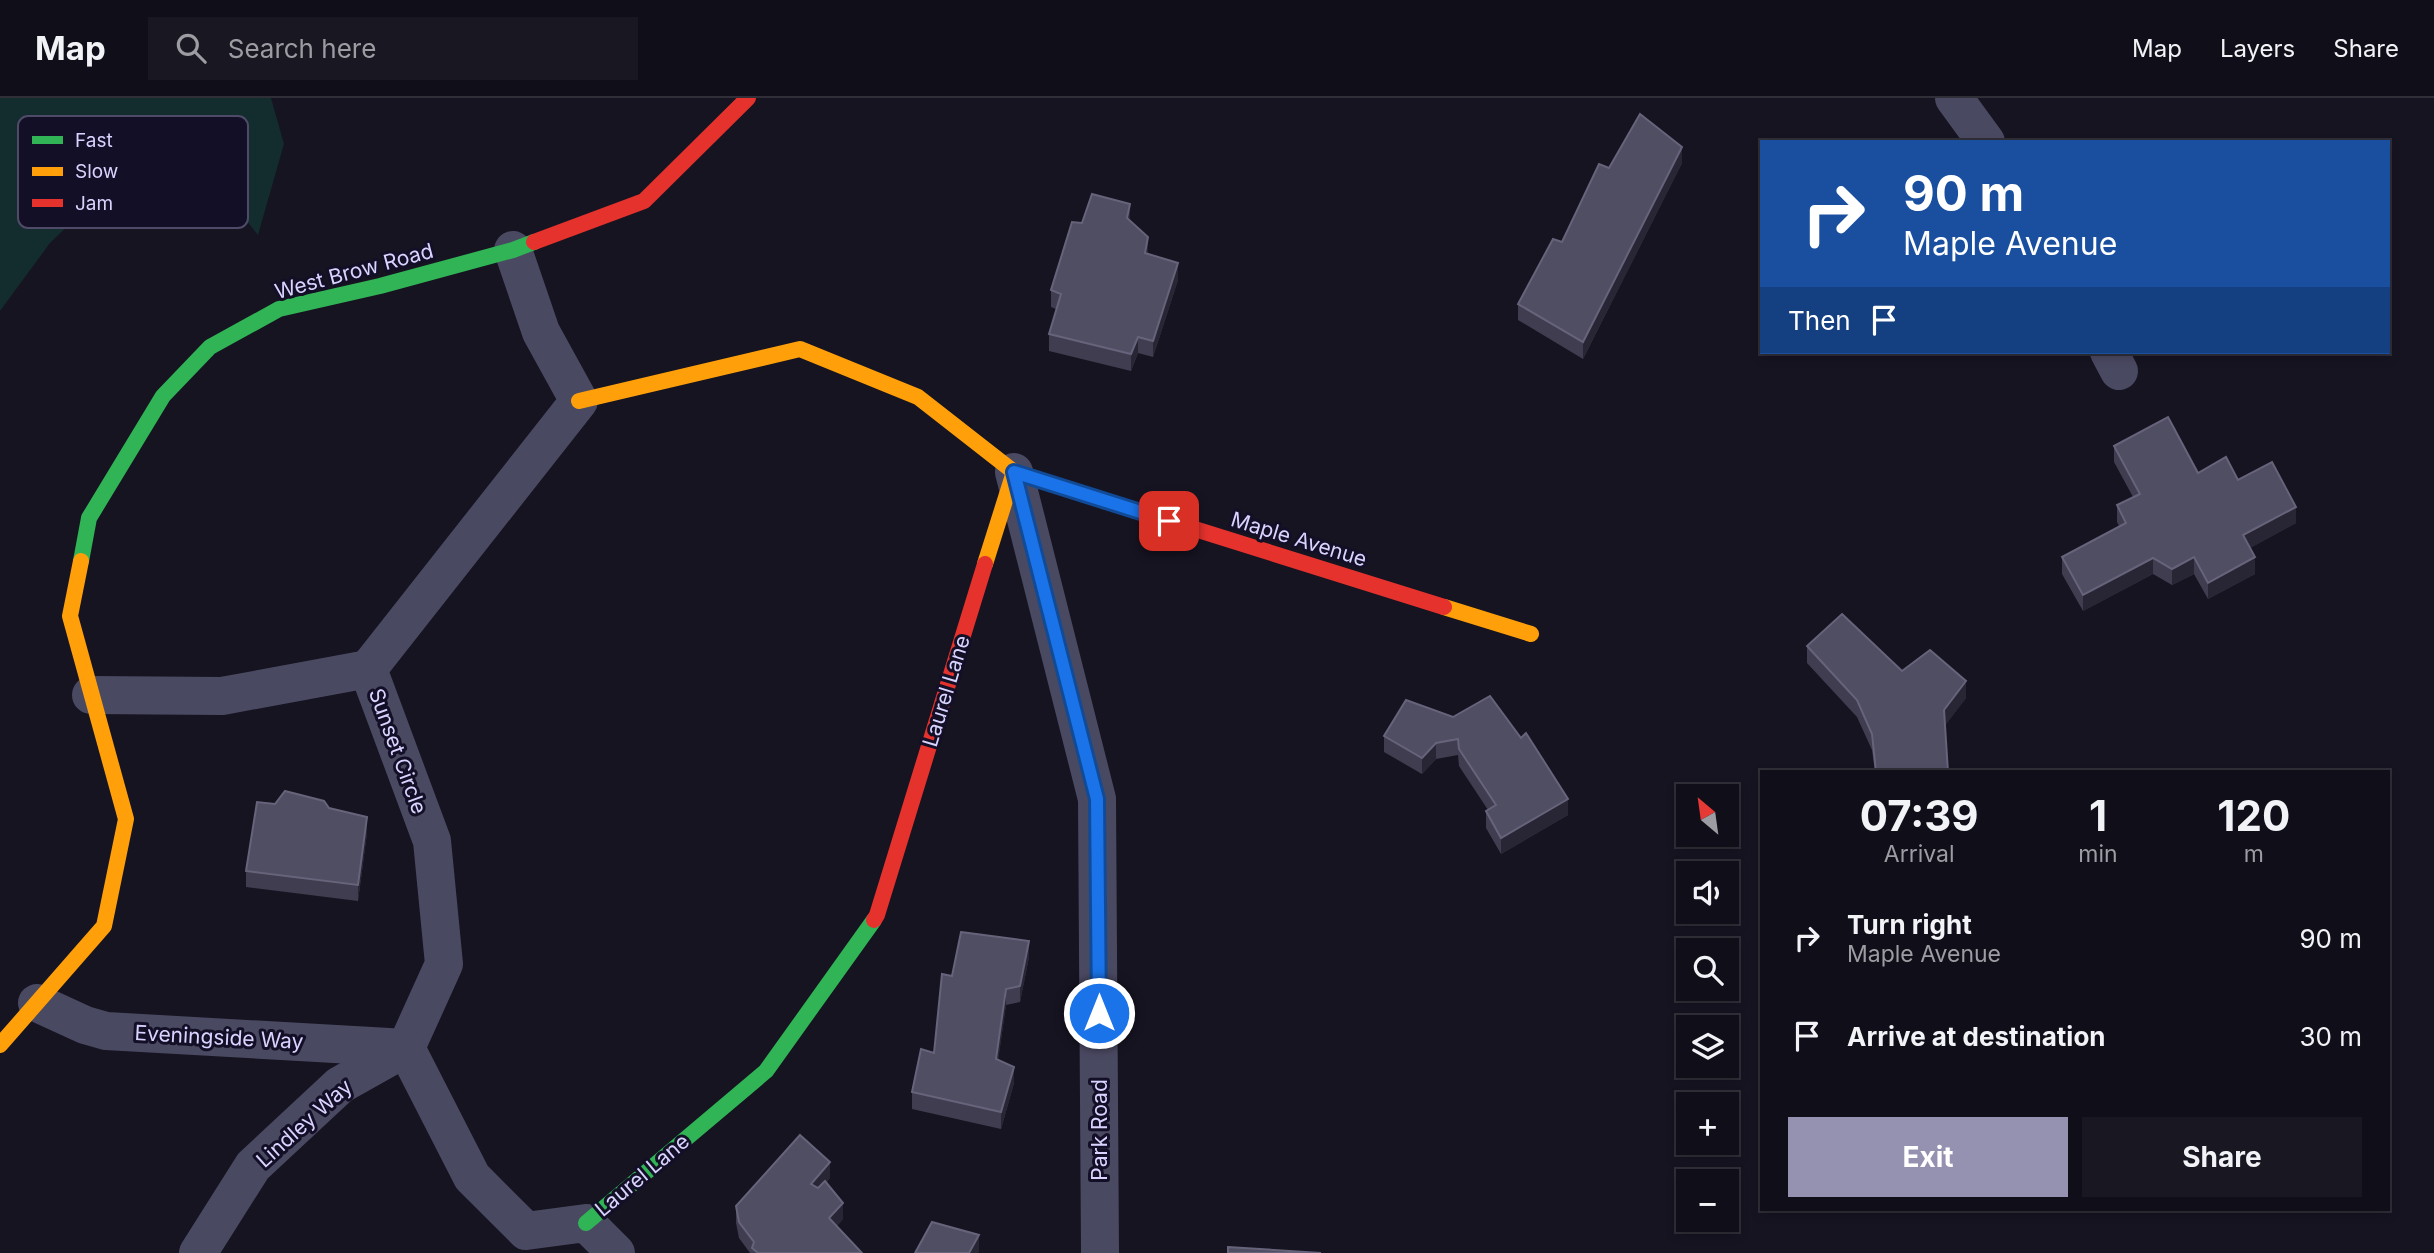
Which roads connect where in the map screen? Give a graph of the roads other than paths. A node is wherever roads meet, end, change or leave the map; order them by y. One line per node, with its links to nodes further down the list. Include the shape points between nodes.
1 (748, 98): 4 (street, West Brow Road, via 644,201)
2 (1954, 98): 3 (street)
3 (1985, 140)
4 (513, 250): 5 (street, via 541,332); 9 (street, West Brow Road, via 279,309 209,346 163,396 89,518 70,616)
5 (579, 401): 6 (street, via 800,349 918,397); 8 (street, Sunset Circle)
6 (1014, 472): 7 (street, Maple Avenue); 13 (street, Laurel Lane, via 877,915 766,1071); 16 (street, Park Road, via 1097,799)
7 (1531, 634)
8 (368, 669): 9 (street, via 222,696); 12 (street, Sunset Circle, via 432,841 444,964)
9 (91, 695): 10 (street, West Brow Road, via 126,820 104,926)
10 (37, 1003): 11 (street, West Brow Road); 12 (street, Eveningside Way, via 106,1031)
11 (0, 1045)
12 (406, 1048): 13 (street, via 472,1177 526,1231); 14 (street, Lindley Way, via 340,1085 253,1166)
13 (586, 1223): 15 (street, Laurel Lane)
14 (198, 1253)
15 (617, 1253)
16 (1100, 1253)

